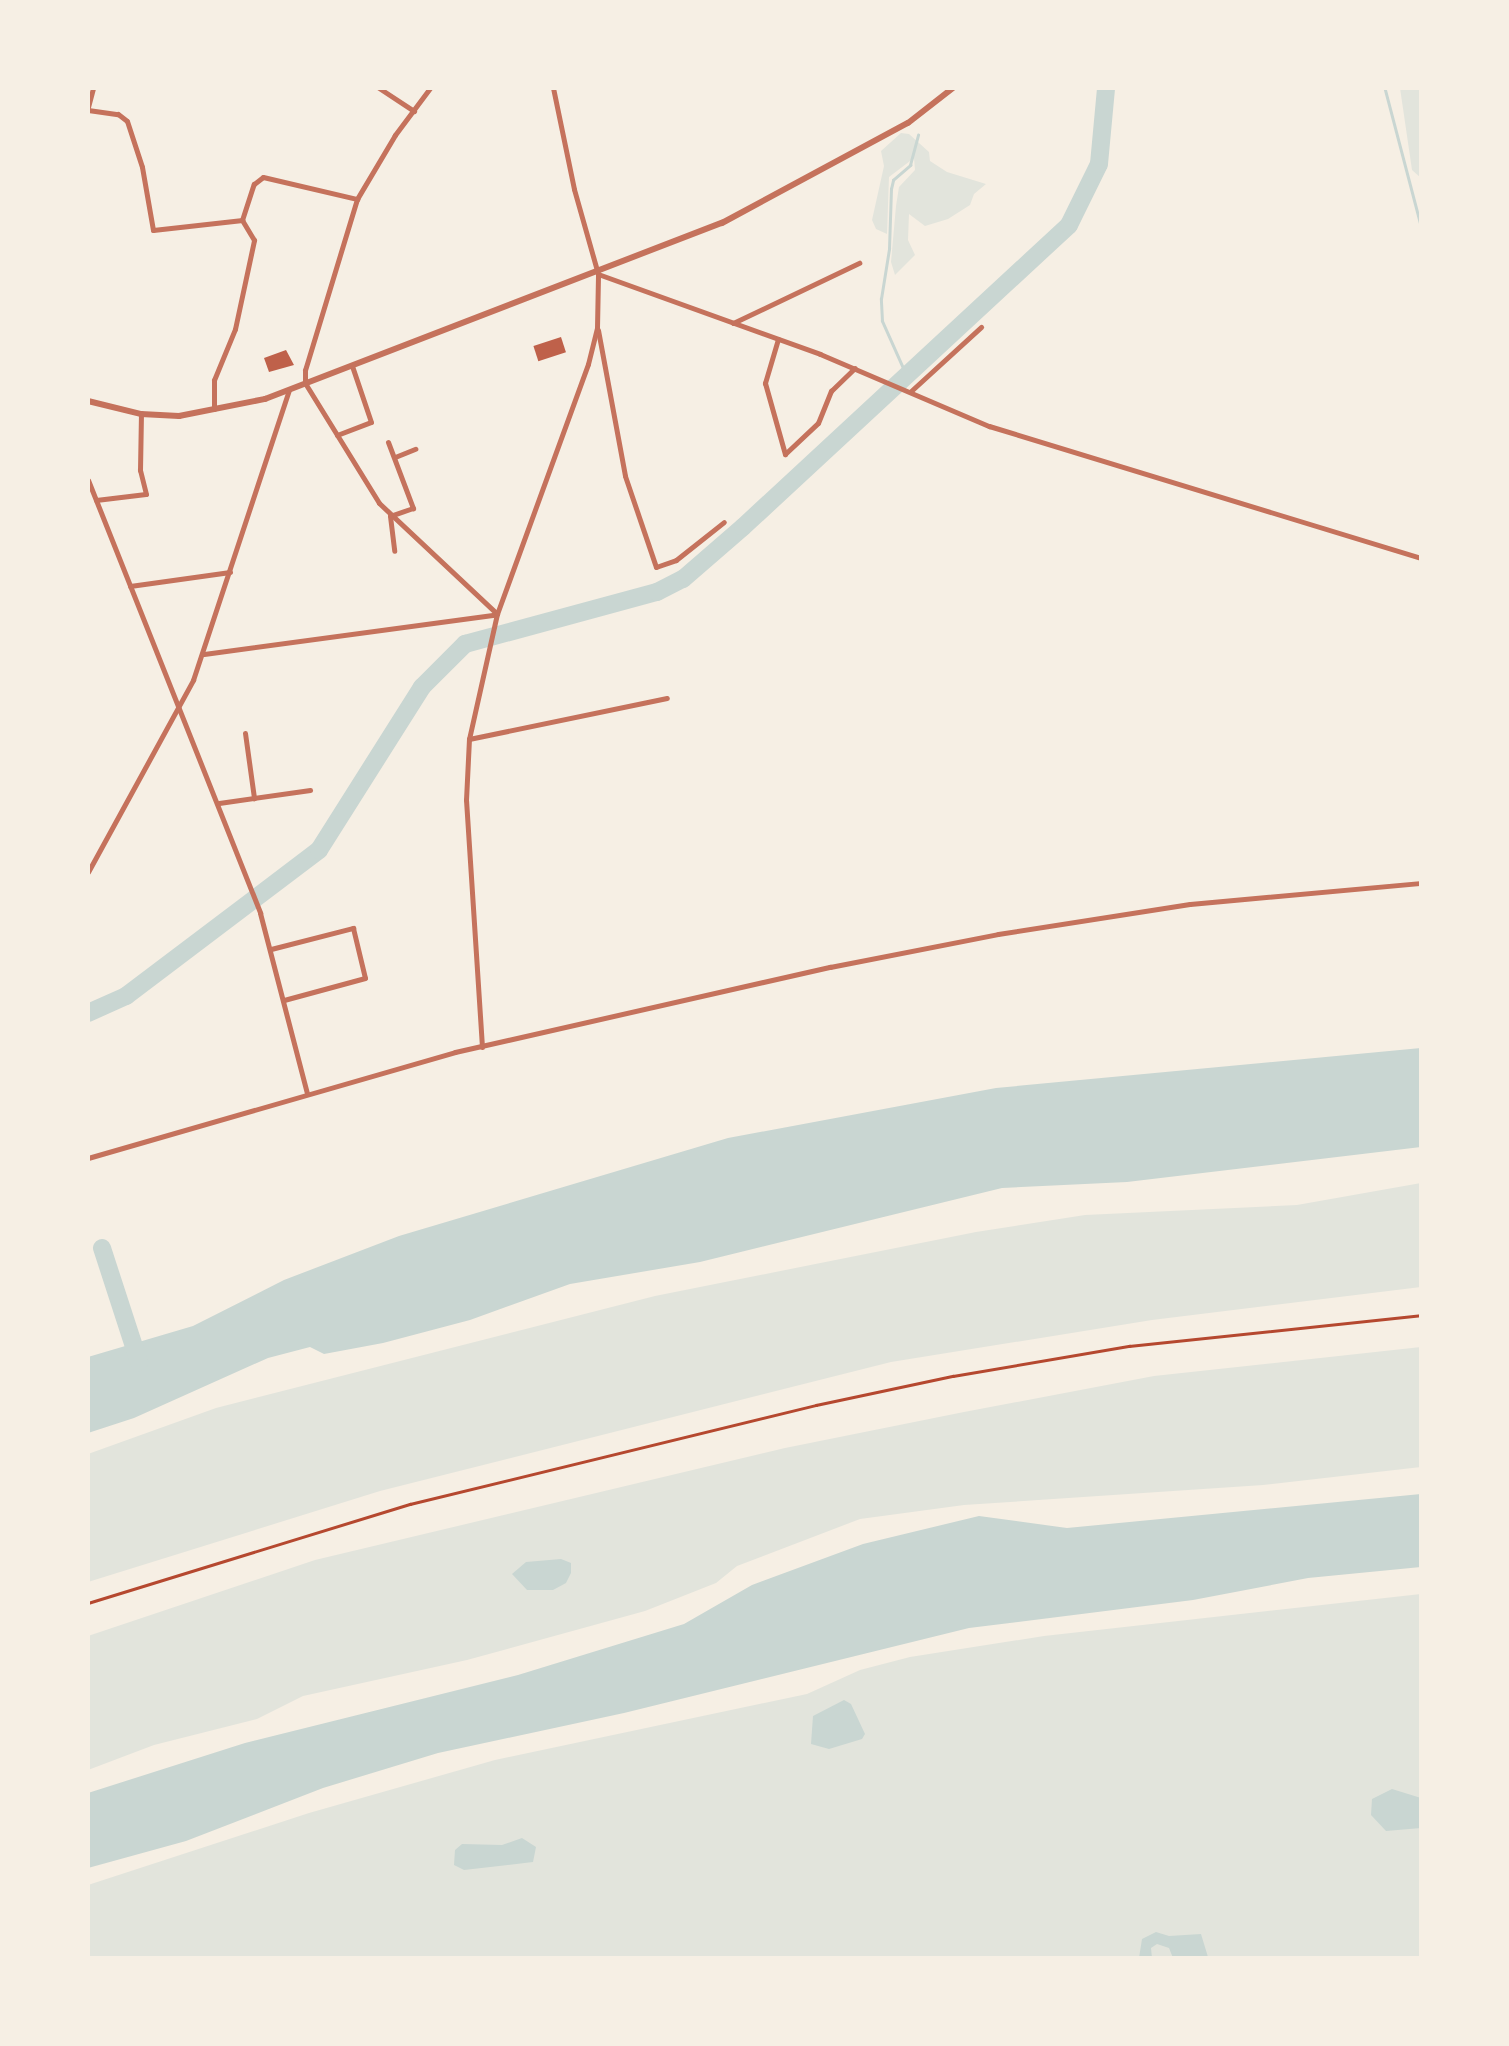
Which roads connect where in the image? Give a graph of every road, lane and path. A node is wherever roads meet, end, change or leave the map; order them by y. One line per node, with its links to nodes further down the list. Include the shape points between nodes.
1 (93, 88): 6 (street)
2 (379, 88): 7 (street)
3 (430, 88): 7 (street)
4 (554, 88): 11 (street)
5 (954, 88): 11 (street, via 908,123 786,190)
6 (88, 108): 9 (street, via 127,121 153,230)
7 (414, 111): 8 (street)
8 (357, 199): 9 (street, via 263,177 254,184); 18 (street)
9 (242, 220): 22 (street, via 254,240 214,380)
10 (859, 263): 12 (street)
11 (598, 274): 12 (street); 14 (street); 16 (street)
12 (733, 322): 15 (street)
13 (982, 327): 20 (street)
14 (597, 328): 31 (street, via 625,476 656,567 676,560); 36 (street)
15 (778, 338): 17 (street); 17 (street, via 765,383 785,454 818,423 831,391)
16 (352, 366): 18 (street); 24 (street, via 371,422)
17 (855, 368): 20 (street)
18 (305, 384): 19 (street); 24 (street)
19 (289, 390): 22 (street); 34 (street)
20 (909, 390): 33 (street, via 989,426)
21 (88, 400): 23 (street)
22 (215, 412): 23 (street)
23 (141, 414): 29 (street, via 146,494)
24 (337, 435): 30 (street)
25 (388, 442): 27 (street)
26 (415, 450): 27 (street)
27 (394, 458): 30 (street, via 413,508)
28 (88, 480): 29 (street)
29 (95, 500): 35 (street)
30 (390, 516): 32 (street); 36 (street)
31 (724, 522)
32 (394, 551)
33 (1422, 558)
34 (230, 572): 35 (street); 37 (street)
35 (130, 586): 39 (street)
36 (497, 614): 37 (street); 41 (street)
37 (204, 654): 39 (street)
38 (667, 698): 41 (street)
39 (180, 711): 44 (street); 45 (street)
40 (245, 733): 43 (street)
41 (470, 739): 49 (street, via 466,800)
42 (310, 790): 43 (street)
43 (254, 798): 44 (street)
44 (218, 803): 47 (street)
45 (88, 872)
46 (1422, 883): 49 (street, via 1190,904 998,934)
47 (271, 949): 48 (street); 48 (street, via 353,928 365,978)
48 (284, 1000): 50 (street)
49 (482, 1046): 50 (street)
50 (307, 1093): 51 (street)
51 (88, 1158)
52 (1422, 1315): 53 (path, via 1129,1346 848,1398 410,1504)
53 (88, 1603)

